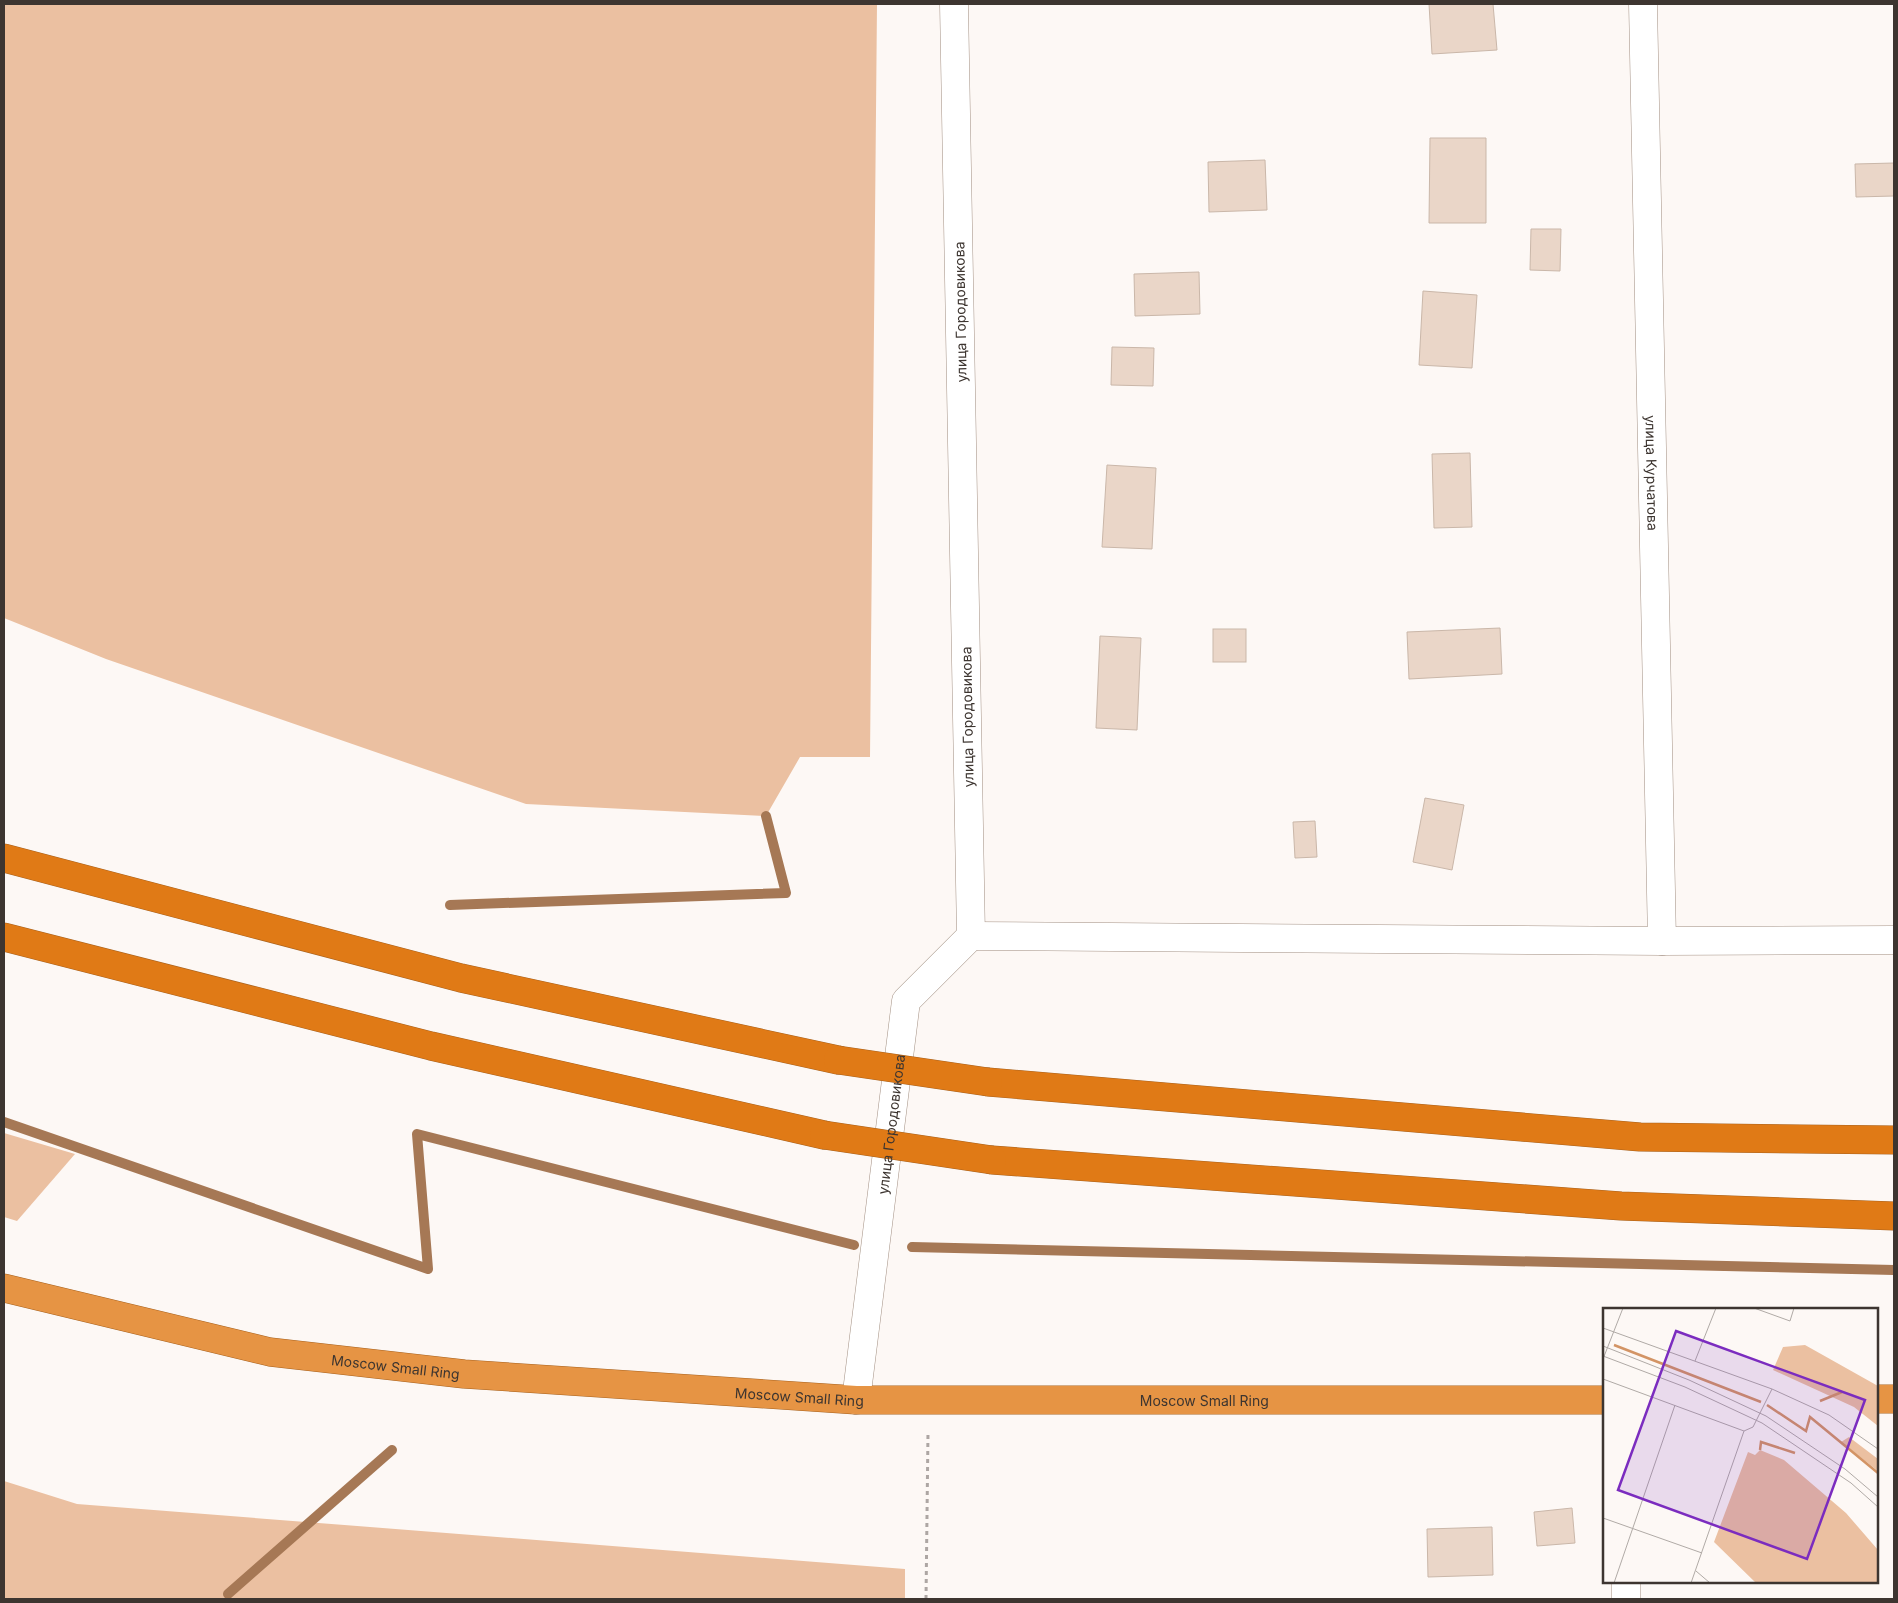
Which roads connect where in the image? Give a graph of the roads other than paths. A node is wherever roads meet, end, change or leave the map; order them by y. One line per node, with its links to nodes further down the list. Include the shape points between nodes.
1 (954, 4): 4 (street, улица Городовикова)
2 (1643, 4): 7 (street, улица Курчатова)
3 (4, 858): 8 (highway, bridge, via 461,978 838,1060 988,1082 1640,1137)
4 (971, 936): 7 (street); 13 (street, улица Городовикова, via 906,1001)
5 (4, 937): 9 (highway, bridge, via 431,1046 824,1135 992,1160 1621,1206)
6 (1894, 940): 7 (street)
7 (1662, 941)
8 (1894, 1140)
9 (1894, 1216)
10 (4, 1288): 13 (highway, Moscow Small Ring, via 270,1352 464,1374)
11 (1878, 1399): 12 (highway)
12 (1894, 1399)
13 (856, 1400): 14 (highway, Moscow Small Ring)
14 (1603, 1400)
15 (1626, 1583): 16 (street)
16 (1626, 1599)

